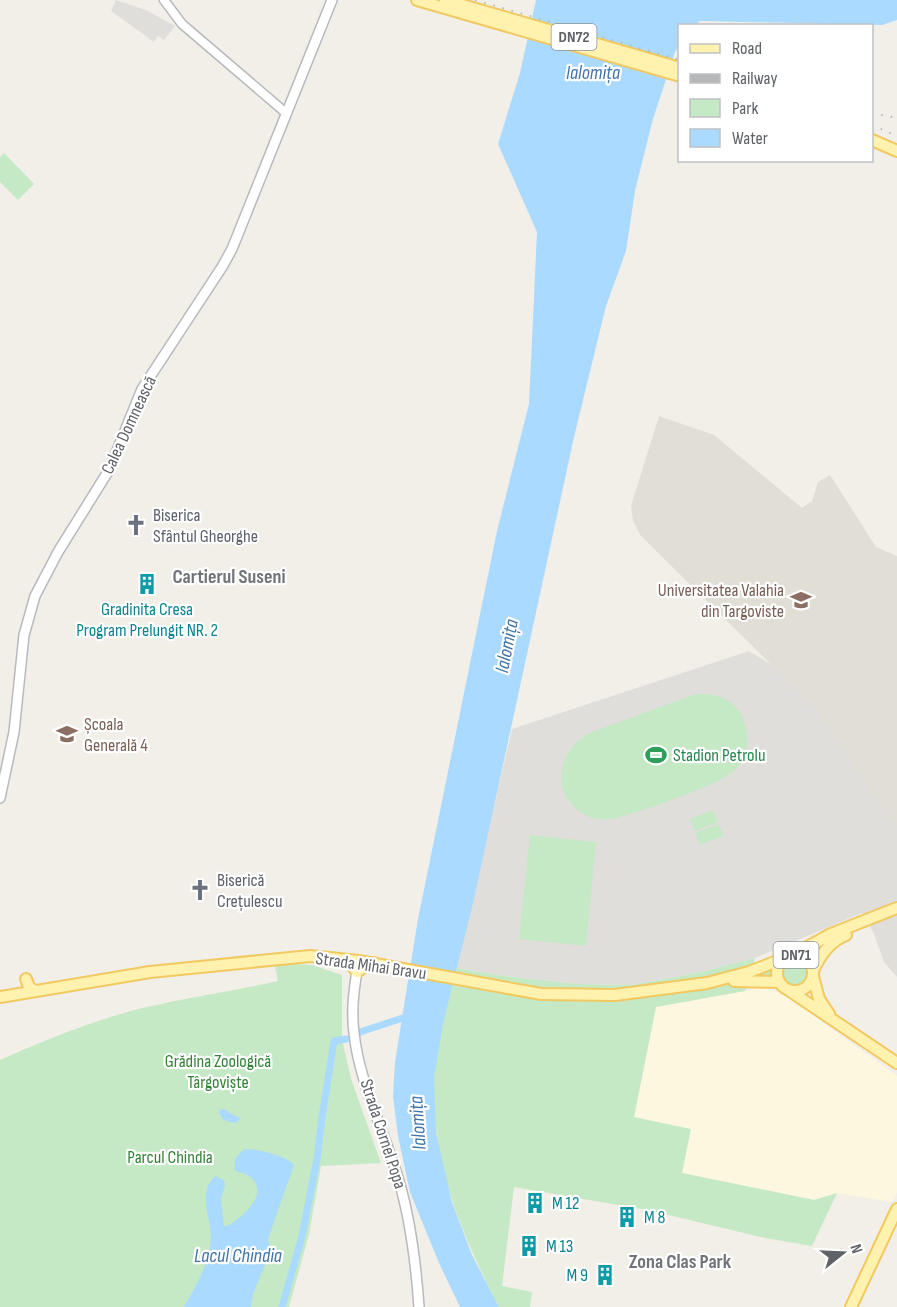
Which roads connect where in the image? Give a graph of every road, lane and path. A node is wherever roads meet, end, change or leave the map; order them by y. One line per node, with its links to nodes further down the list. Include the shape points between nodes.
1 (164, 0): 9 (street, via 182,24)
2 (326, 0): 9 (main road, Calea Domnească)
3 (332, 0): 9 (main road, Calea Domnească)
4 (417, 0): 6 (main road, DN72)
5 (446, 0): 6 (main road, DN72)
6 (467, 10): 7 (main road, DN72); 8 (main road, DN72)
7 (678, 67)
8 (678, 75)
9 (284, 112): 14 (main road, Calea Domnească, via 226,249 138,386 105,468 40,573 22,619); 15 (main road, Calea Domnească, via 232,249 142,389 108,470 35,596 24,635 14,732)
10 (873, 140): 12 (main road)
11 (873, 147): 13 (main road)
12 (897, 151)
13 (897, 158)
14 (0, 780)
15 (0, 798)
16 (897, 908): 18 (main road, Strada Mihai Bravu, via 844,928)
17 (897, 915): 20 (main road, DN71, via 833,941)
18 (789, 957): 20 (main road, DN71, via 804,957); 22 (main road, DN71, via 778,966); 23 (main road, Strada Mihai Bravu)
19 (358, 967): 23 (main road, Strada Mihai Bravu, via 374,963 541,993 597,996); 25 (main road, Strada Mihai Bravu, via 334,957 290,957 163,970); 30 (main road, Strada Cornel Popa, via 352,1010 356,1051 406,1208)
20 (813, 973): 24 (main road, DN71, via 805,989); 27 (main road, via 819,999)
21 (26, 979): 25 (main road)
22 (779, 982): 23 (main road, Strada Mihai Bravu); 24 (main road, DN71)
23 (707, 983)
24 (790, 991): 27 (main road)
25 (35, 992): 26 (main road, Strada Mihai Bravu)
26 (0, 997)
27 (835, 1021): 28 (main road)
28 (897, 1063)
29 (897, 1209): 31 (main road)
30 (419, 1307)
31 (851, 1307)

